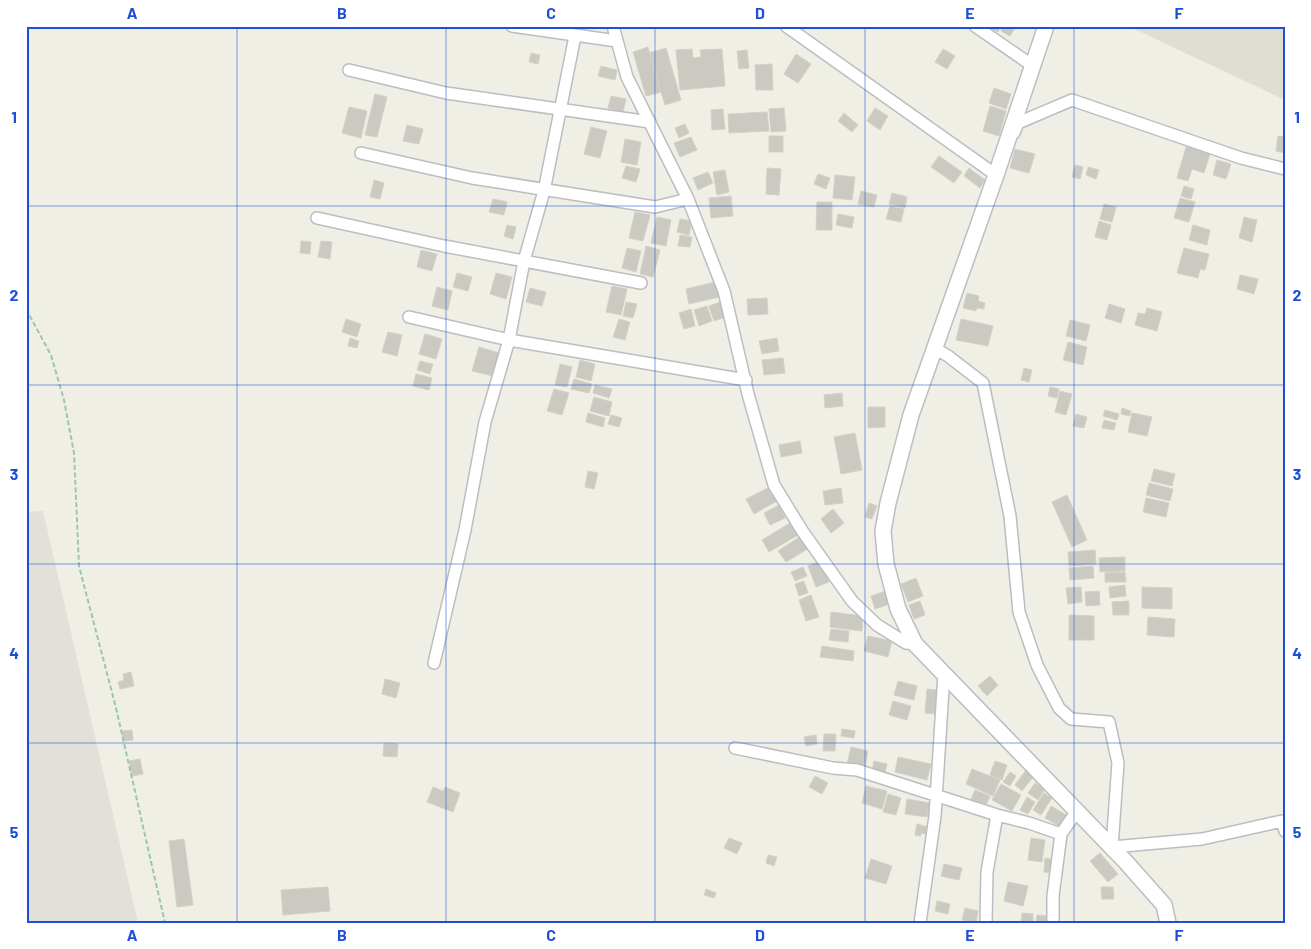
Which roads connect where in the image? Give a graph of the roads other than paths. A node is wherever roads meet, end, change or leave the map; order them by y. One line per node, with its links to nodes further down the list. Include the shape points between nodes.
1 (512, 26): 6 (street)
2 (613, 26): 7 (street)
3 (786, 26): 14 (street)
4 (975, 26): 8 (street)
5 (1046, 26): 8 (street)
6 (575, 36): 7 (street); 10 (street)
7 (617, 41): 11 (street, via 627,77)
8 (1033, 66): 14 (street)
9 (350, 70): 10 (street, via 446,93)
10 (561, 110): 11 (street); 15 (street)
11 (650, 122): 16 (street)
12 (361, 153): 15 (street)
13 (1285, 169): 14 (street, via 1241,158 1072,100 1018,123)
14 (996, 175): 22 (street)
15 (544, 191): 16 (street, via 655,207); 18 (street)
16 (688, 199): 23 (street, via 724,291)
17 (317, 218): 18 (street)
18 (524, 261): 19 (street); 21 (street)
19 (641, 282)
20 (409, 317): 21 (street)
21 (510, 340): 23 (street); 25 (street, via 485,422 465,530)
22 (934, 348): 24 (street, via 911,415 883,531 886,564 898,609); 33 (street, via 982,383 1010,516 1019,612 1037,665 1059,708 1071,719 1109,722 1118,763)
23 (746, 380): 24 (street, via 774,484 803,532 852,601 877,625)
24 (915, 644): 26 (street)
25 (434, 663)
26 (944, 673): 28 (street); 29 (street)
27 (735, 748): 28 (street, via 857,770)
28 (936, 794): 30 (street); 34 (street)
29 (1077, 811): 32 (street); 33 (street)
30 (997, 816): 32 (street); 35 (street, via 987,872)
31 (1285, 831): 33 (street, via 1282,821 1202,839)
32 (1061, 834): 36 (street)
33 (1112, 847): 37 (street, via 1164,905)
34 (920, 923)
35 (986, 923)
36 (1053, 923)
37 (1168, 923)

